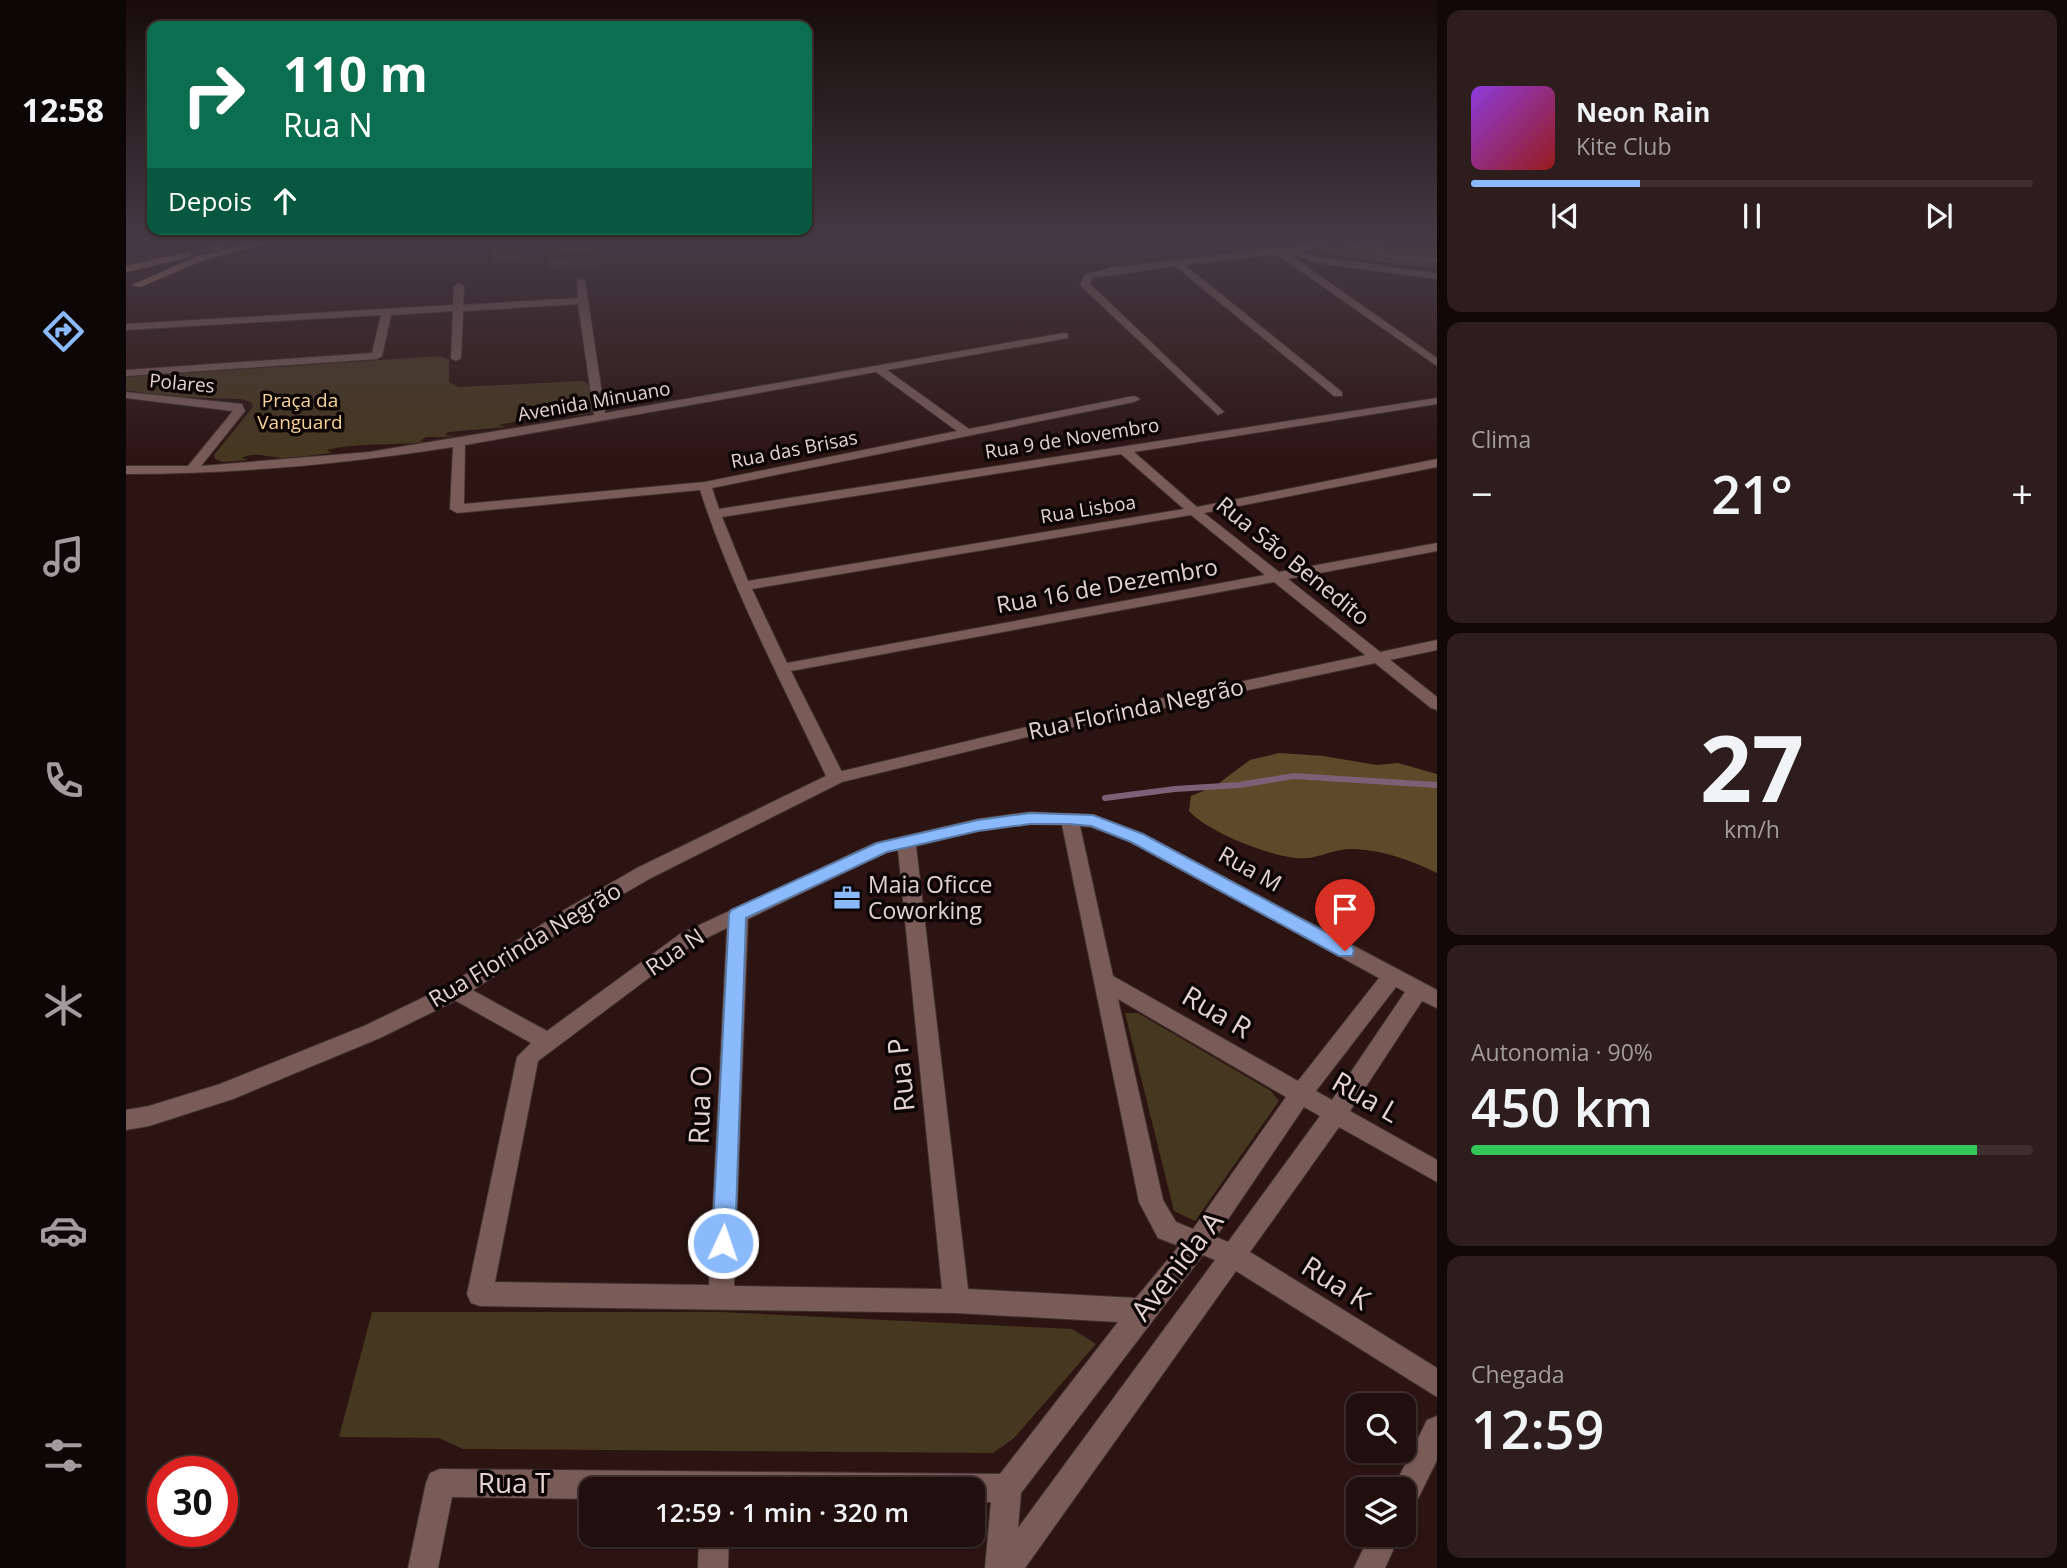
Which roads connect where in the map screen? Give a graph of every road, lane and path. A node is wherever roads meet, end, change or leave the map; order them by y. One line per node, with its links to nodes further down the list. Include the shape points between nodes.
1 (303, 316): 8 (street)
2 (386, 316): 15 (street, via 377,356)
3 (457, 316): 12 (street)
4 (585, 316): 21 (street)
5 (1118, 316): 20 (street)
6 (1243, 316): 16 (street)
7 (1373, 316): 13 (street)
8 (126, 327)
9 (1002, 332): 11 (street)
10 (1064, 336): 11 (street, Avenida Minuano)
11 (1015, 344): 14 (street, Avenida Minuano)
12 (456, 358)
13 (1437, 363)
14 (878, 368): 21 (street, Avenida Minuano); 22 (street)
15 (126, 373)
16 (1338, 394)
17 (126, 395): 27 (street, Polares, via 240,408)
18 (1134, 399): 22 (street, Rua das Brisas)
19 (1437, 401): 24 (street, Rua 9 de Novembro)
20 (1218, 412)
21 (600, 418): 23 (street, Avenida Minuano)
22 (967, 433): 28 (street, Rua das Brisas)
23 (458, 442): 27 (street, Avenida Minuano); 28 (street, Rua das Brisas, via 457,509)
24 (1124, 450): 29 (street, Rua São Benedito); 30 (street, Rua 9 de Novembro)
25 (1437, 463): 29 (street, Rua Lisboa)
26 (126, 470): 27 (street, Avenida Minuano)
27 (191, 470)
28 (705, 486): 30 (street)
29 (1194, 511): 32 (street, Rua São Benedito); 33 (street, Rua Lisboa)
30 (713, 514): 33 (street)
31 (1437, 547): 32 (street, Rua 16 de Dezembro)
32 (1280, 578): 35 (street, Rua São Benedito); 36 (street, Rua 16 de Dezembro)
33 (744, 586): 36 (street)
34 (1437, 645): 35 (street, Rua Florinda Negrão)
35 (1376, 657): 37 (street, Rua São Benedito); 38 (street, Rua Florinda Negrão)
36 (784, 668): 38 (street)
37 (1437, 705)
38 (836, 778): 44 (street, Rua Florinda Negrão, via 644,873)
39 (1069, 818): 40 (street, Rua N, via 978,825); 42 (street, Rua M, via 1093,821 1137,838); 43 (street)
40 (906, 842): 41 (street, Rua N, via 883,847); 54 (street, Rua P)
41 (738, 914): 46 (street, Rua N, via 687,939); 53 (street, Rua O)
42 (1392, 976): 45 (street, Rua M); 47 (street, Avenida A)
43 (1104, 981): 47 (street, Rua R); 51 (street, via 1151,1202 1167,1230)
44 (456, 991): 46 (street); 49 (street, Rua Florinda Negrão, via 372,1032 225,1092)
45 (1427, 995): 48 (street, Avenida A)
46 (548, 1042): 53 (street, Rua N, via 528,1057 480,1294)
47 (1301, 1094): 48 (street, Rua L); 51 (street, Avenida A)
48 (1335, 1114): 50 (street, Rua L); 52 (street, Avenida A)
49 (126, 1119)
50 (1437, 1172)
51 (1198, 1242): 52 (street, Rua K); 55 (street, Avenida A)
52 (1233, 1255): 56 (street, Rua K); 67 (street, Avenida A)
53 (721, 1297): 54 (street)
54 (956, 1301): 55 (street)
55 (1142, 1311): 61 (street, Avenida A)
56 (1437, 1384)
57 (1437, 1430): 58 (street)
58 (1414, 1477)
59 (579, 1485): 64 (street, Rua T, via 440,1483)
60 (985, 1488): 61 (street, Rua T)
61 (1007, 1488): 66 (street)
62 (714, 1547): 65 (street)
63 (1379, 1547): 68 (street)
64 (424, 1568)
65 (713, 1568)
66 (1000, 1568)
67 (1007, 1568)
68 (1369, 1568)

